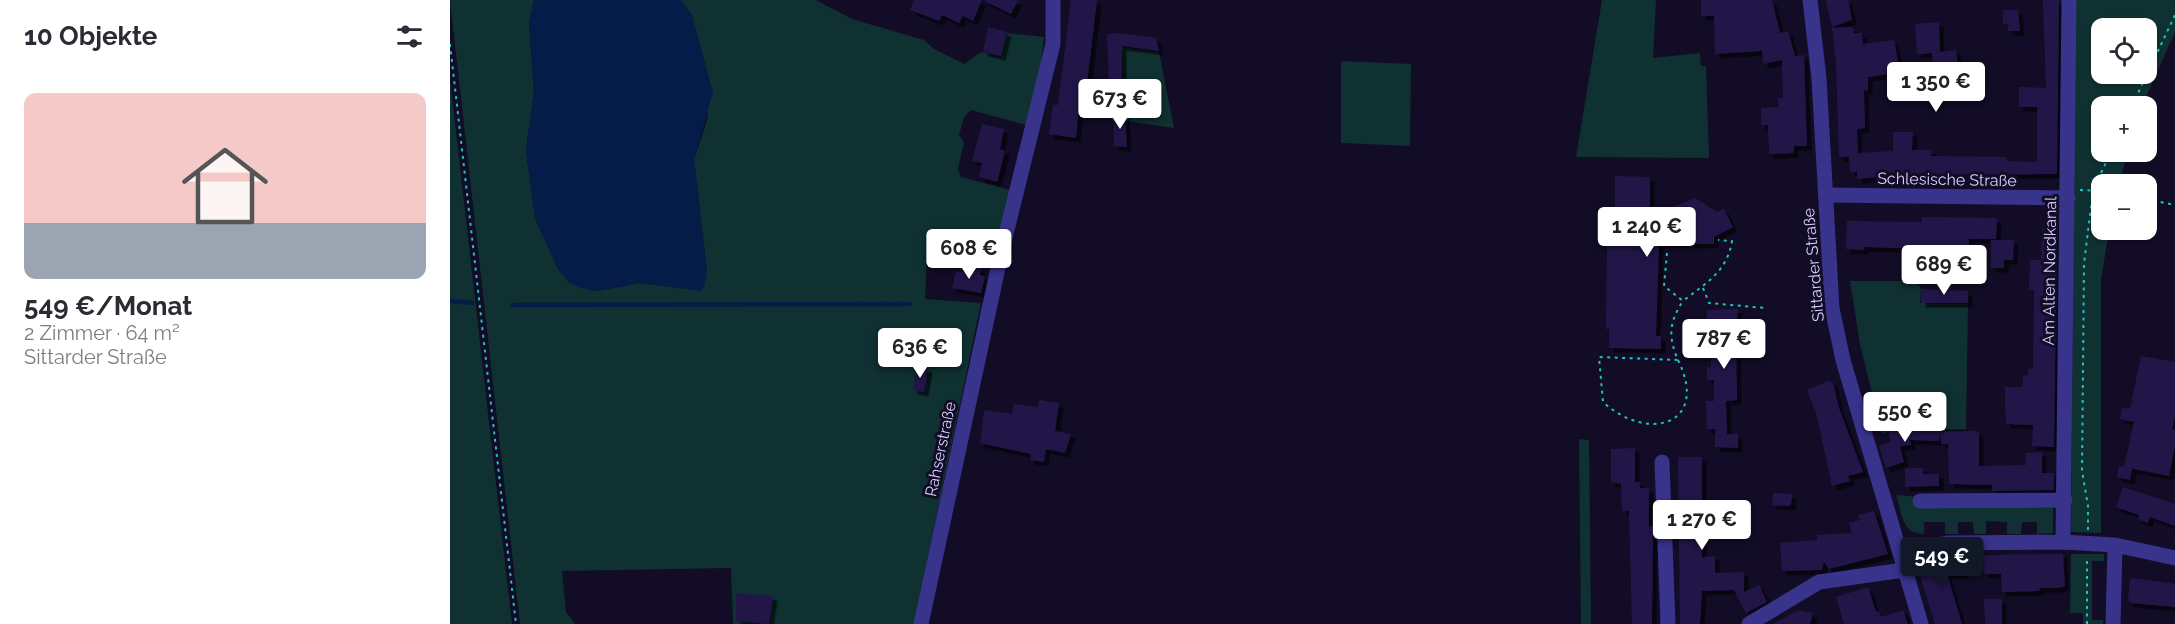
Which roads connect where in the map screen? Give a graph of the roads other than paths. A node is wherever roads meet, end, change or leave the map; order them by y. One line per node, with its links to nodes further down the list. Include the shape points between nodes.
1 (1053, 0): 14 (street, Rahserstraße, via 1053,44 998,265)
2 (1810, 0): 5 (street, Sittarder Straße)
3 (2069, 0): 4 (street, Am Alten Nordkanal)
4 (2068, 194): 5 (street, Schlesische Straße); 7 (street, Am Alten Nordkanal)
5 (1826, 195): 11 (street, Sittarder Straße, via 1832,308 1843,360)
6 (1662, 462): 15 (street)
7 (2064, 500): 8 (street); 9 (street, Am Alten Nordkanal)
8 (1920, 501)
9 (2063, 542): 10 (street); 11 (street, via 1947,543)
10 (2115, 545): 12 (street); 18 (street)
11 (1900, 553): 13 (street, Sittarder Straße)
12 (2175, 558)
13 (1904, 570): 16 (street, via 1819,582); 17 (street, Sittarder Straße)
14 (921, 624)
15 (1668, 624)
16 (1749, 624)
17 (1921, 624)
18 (2113, 624)

